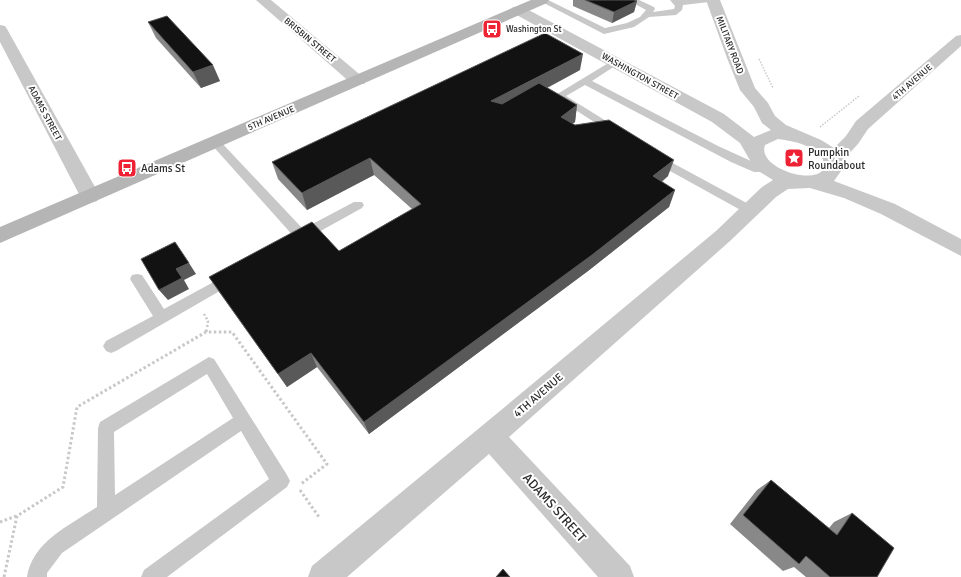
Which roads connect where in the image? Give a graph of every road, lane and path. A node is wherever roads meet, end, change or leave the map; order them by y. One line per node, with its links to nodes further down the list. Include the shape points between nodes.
1 (263, 0): 13 (street, BRISBIN STREET)
2 (542, 0): 7 (main road, 5TH AVENUE); 8 (lane, via 604,31 610,31)
3 (632, 0): 8 (lane, via 650,9)
4 (709, 0): 6 (lane)
5 (713, 0): 15 (street, MILITARY ROAD)
6 (675, 2): 8 (lane, via 679,6 673,13)
7 (518, 10): 12 (street, WASHINGTON STREET); 13 (main road, 5TH AVENUE)
8 (648, 15)
9 (0, 29): 26 (street, ADAMS STREET)
10 (961, 40): 18 (street, 4TH AVENUE)
11 (756, 54): 16 (path)
12 (615, 62): 14 (lane); 23 (street, WASHINGTON STREET, via 718,118 746,139)
13 (358, 80): 21 (main road, 5TH AVENUE)
14 (585, 81): 20 (lane, via 559,96); 23 (lane, via 616,94 738,162)
15 (748, 90): 19 (street, MILITARY ROAD, via 762,106 768,119 780,129); 23 (street, MILITARY ROAD, via 744,98 758,125)
16 (776, 92)
17 (859, 96): 19 (path)
18 (862, 125): 19 (street, 4TH AVENUE, via 829,137); 24 (street, 4TH AVENUE)
19 (807, 136): 23 (street, via 768,136); 24 (street, via 824,150)
20 (623, 137)
21 (215, 142): 26 (main road, 5TH AVENUE); 31 (lane)
22 (649, 153): 28 (lane)
23 (758, 154): 25 (street, via 766,169); 28 (street)
24 (832, 163): 25 (street, via 832,173 826,178); 29 (street, via 849,181)
25 (804, 182): 28 (street, 4TH AVENUE, via 783,183); 29 (street, via 849,192)
26 (90, 196): 30 (main road, 5TH AVENUE)
27 (358, 205): 31 (lane)
28 (750, 210): 39 (street, 4TH AVENUE)
29 (902, 216): 33 (street)
30 (0, 235)
31 (301, 236): 32 (lane)
32 (288, 244)
33 (961, 248)
34 (241, 272): 36 (lane)
35 (137, 279): 36 (lane)
36 (162, 318): 37 (lane)
37 (111, 346)
38 (244, 420): 40 (lane); 40 (lane, via 209,364 106,428); 46 (lane, via 281,481)
39 (490, 436): 47 (street, 4TH AVENUE); 48 (street, ADAMS STREET)
40 (106, 512): 45 (lane, via 55,546 38,570)
41 (17, 516): 42 (path, via 63,487 77,407 206,332 232,332 327,464 298,487); 43 (path); 44 (path)
42 (319, 517)
43 (0, 522)
44 (4, 577)
45 (37, 577)
46 (151, 577)
47 (323, 577)
48 (619, 577)

